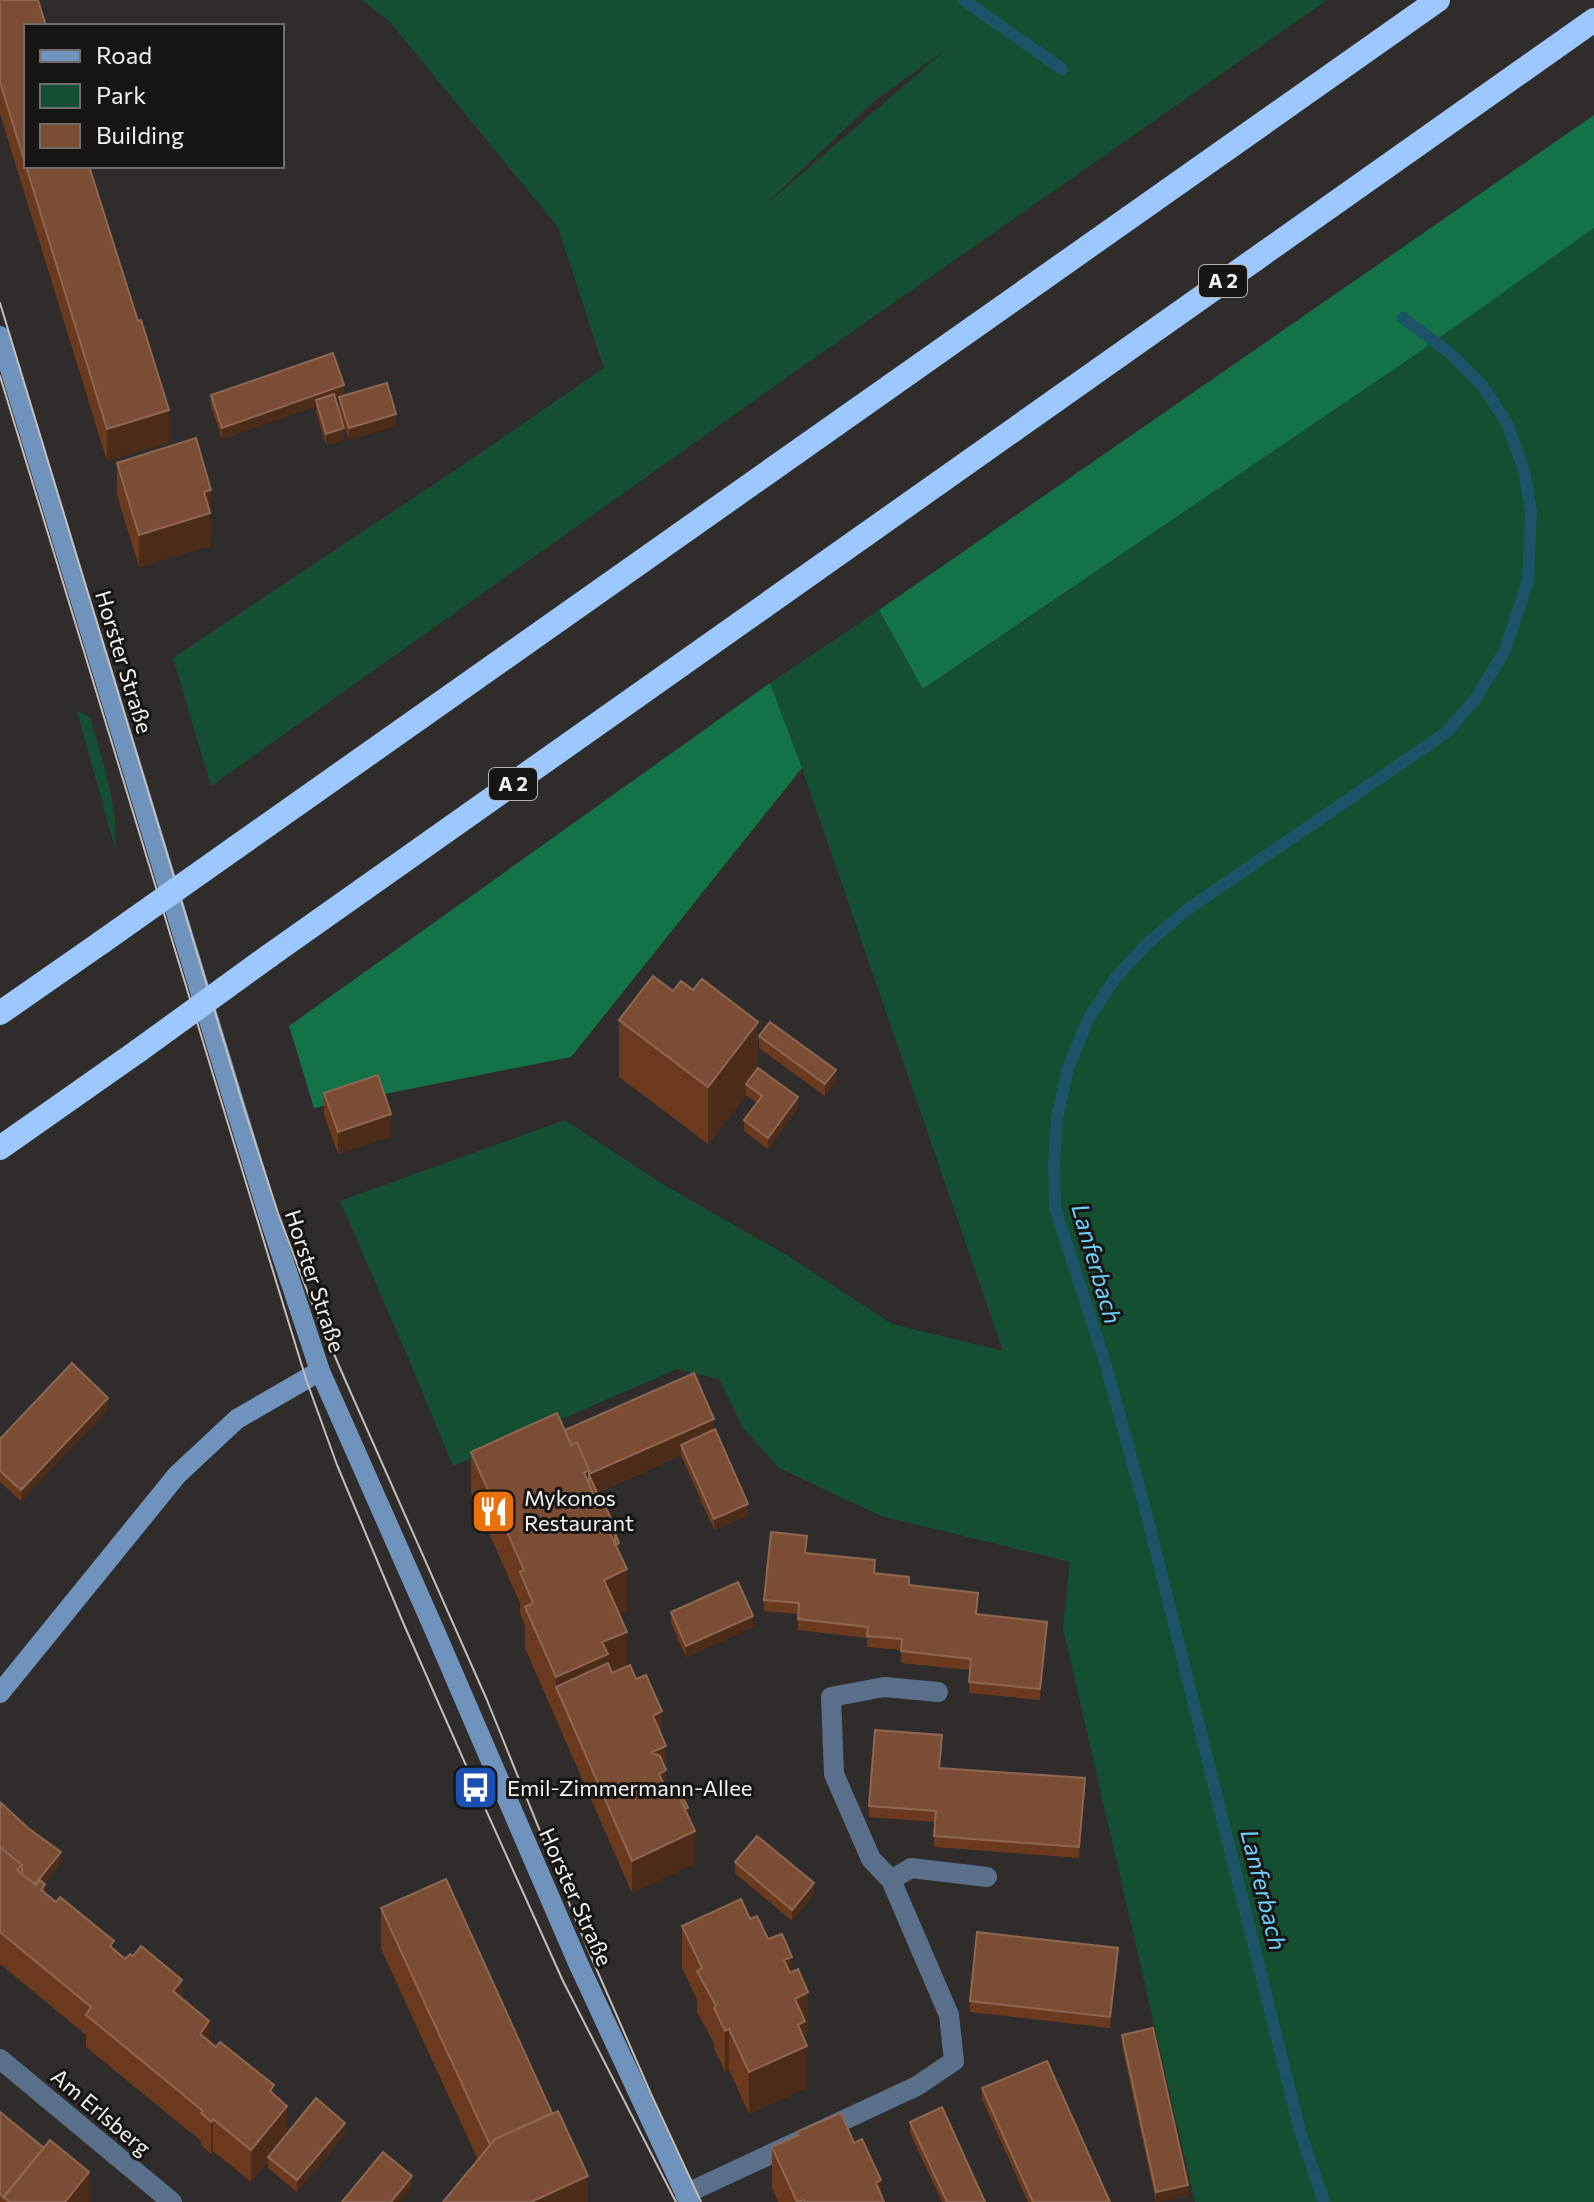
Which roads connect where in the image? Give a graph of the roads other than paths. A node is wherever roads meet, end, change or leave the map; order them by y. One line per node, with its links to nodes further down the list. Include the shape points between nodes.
1 (1438, 0): 4 (highway, bridge)
2 (1594, 20): 5 (highway, A 2, bridge)
3 (0, 336): 6 (main road, Horster Straße)
4 (0, 1013)
5 (0, 1148)
6 (320, 1371): 8 (main road, via 237,1419 177,1475); 12 (main road, Horster Straße, via 578,1963)
7 (938, 1692): 10 (street, via 884,1687 831,1697 834,1774 871,1859)
8 (0, 1693)
9 (987, 1877): 10 (street, via 911,1868)
10 (891, 1880): 12 (street, via 949,2015 954,2061 917,2086)
11 (0, 2059): 13 (street, Am Erlsberg)
12 (687, 2198)
13 (172, 2202)

